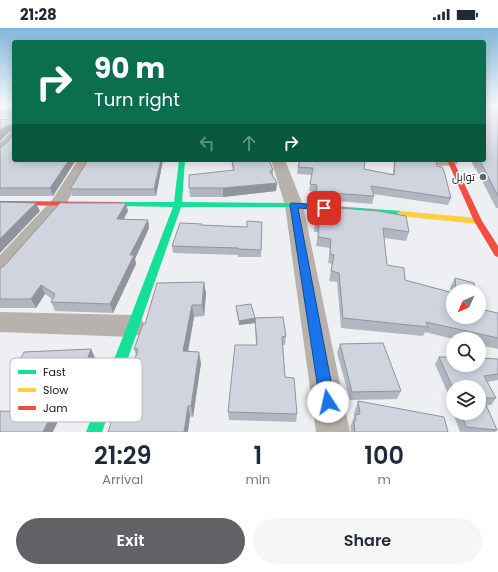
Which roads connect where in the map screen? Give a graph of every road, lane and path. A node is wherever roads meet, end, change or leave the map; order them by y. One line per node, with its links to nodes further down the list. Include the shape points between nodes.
1 (12, 138): 2 (street)
2 (0, 149)
3 (85, 162): 7 (street)
4 (182, 162): 9 (street)
5 (279, 162): 10 (street)
6 (451, 162): 11 (street)
7 (58, 203): 8 (street); 9 (street); 13 (street)
8 (0, 204)
9 (178, 205): 10 (street); 15 (street)
10 (294, 205): 11 (street); 19 (street)
11 (478, 222): 12 (street)
12 (498, 254)
13 (0, 269)
14 (0, 322): 15 (street)
15 (132, 326): 16 (street)
16 (121, 358)
17 (98, 422): 18 (street)
18 (94, 432)
19 (333, 432)

